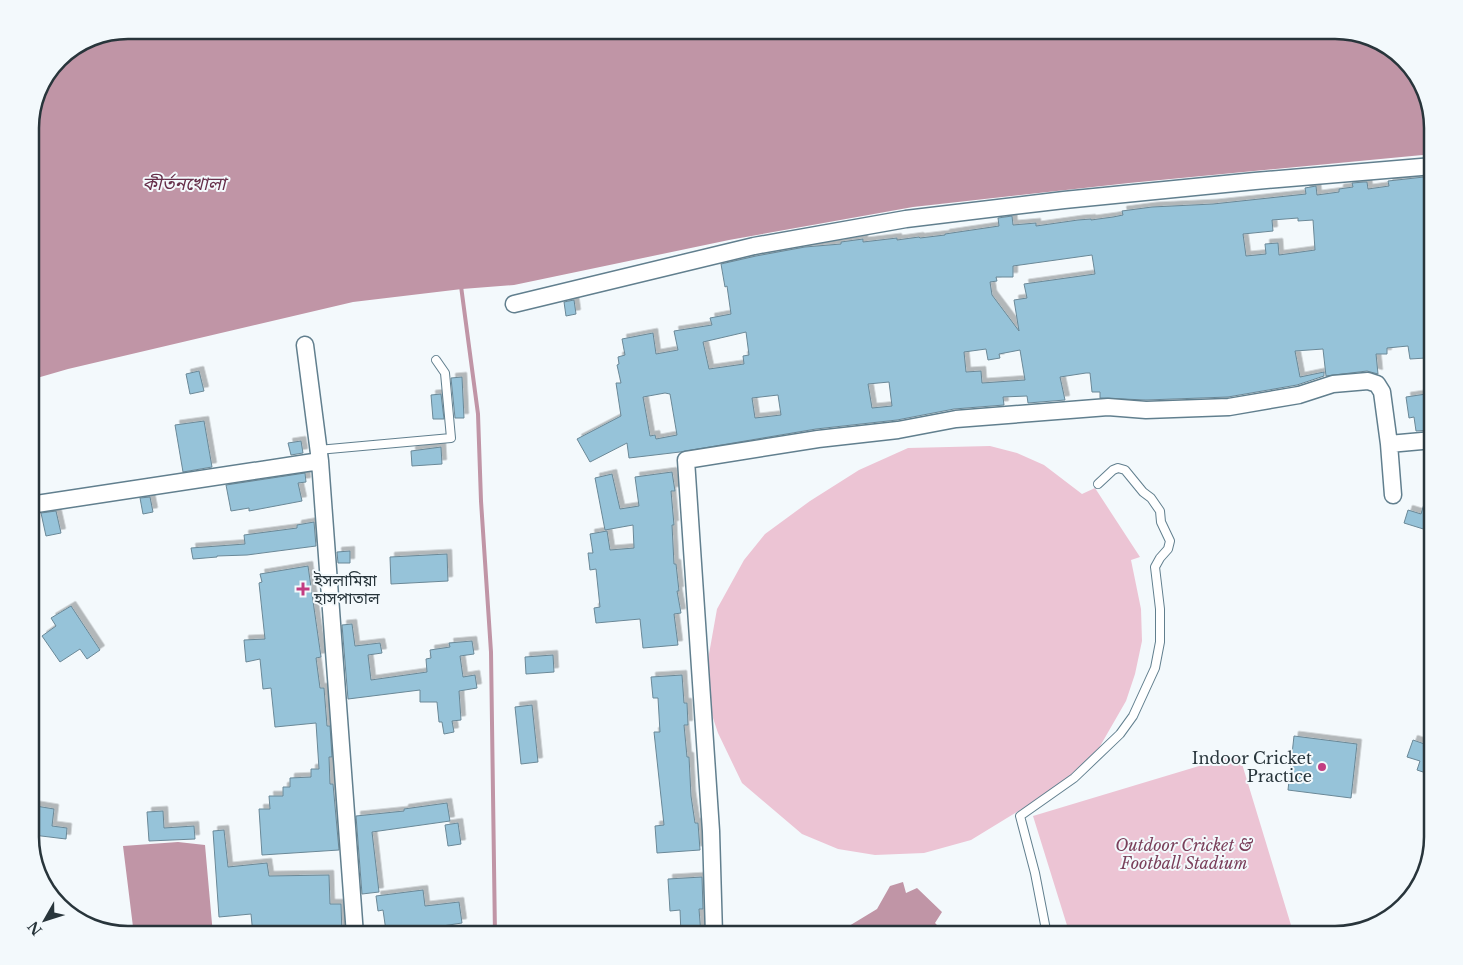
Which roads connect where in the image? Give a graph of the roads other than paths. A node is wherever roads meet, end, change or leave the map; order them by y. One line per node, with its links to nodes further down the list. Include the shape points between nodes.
1 (1424, 167): 2 (street, via 1236,183 906,219 754,246)
2 (514, 304)
3 (305, 344): 7 (street)
4 (436, 360): 7 (lane, via 445,372 451,438)
5 (1424, 441): 6 (street)
6 (1390, 444): 9 (street); 12 (street, via 1382,392 1377,384 1368,381 1333,384 1299,395 1230,407 1146,410 1108,407 956,419 686,460 711,831)
7 (319, 456): 10 (street); 11 (street)
8 (1098, 484): 13 (lane, via 1113,470 1125,470 1160,511 1161,522 1170,541 1154,567 1160,609 1160,642 1143,695 1120,734 1074,778 1020,816)
9 (1393, 495)
10 (39, 503)
11 (354, 926)
12 (714, 926)
13 (1045, 926)

